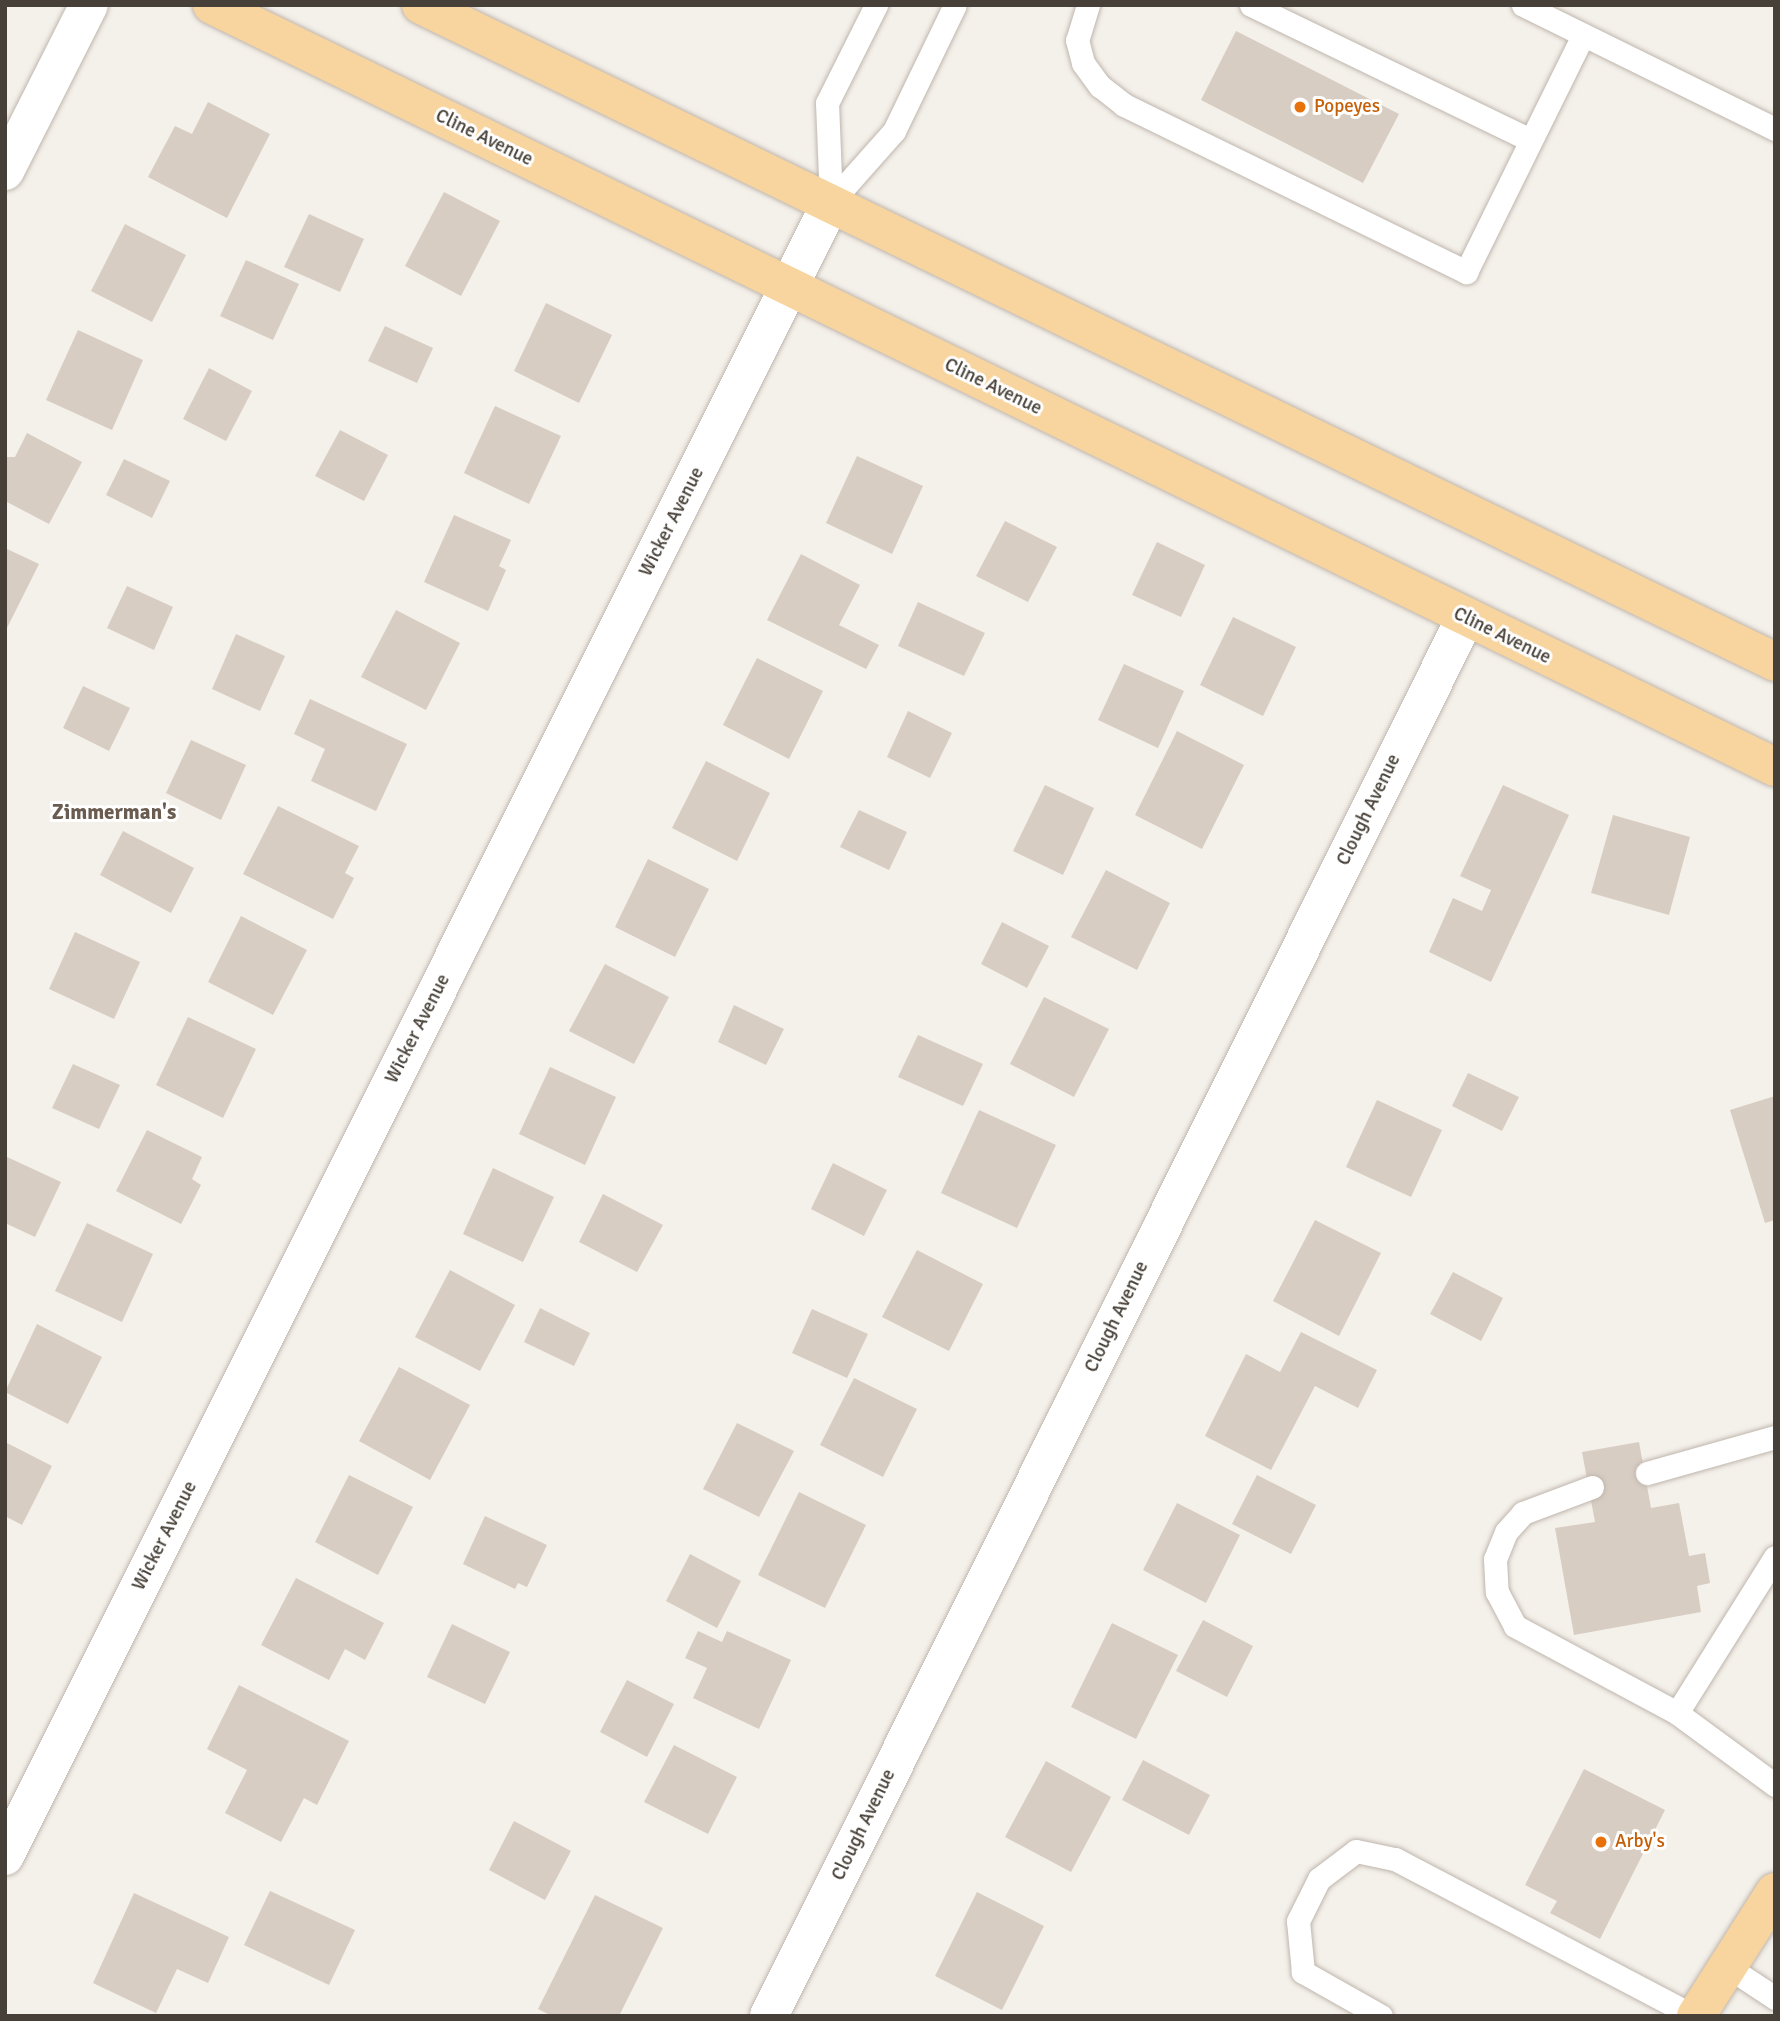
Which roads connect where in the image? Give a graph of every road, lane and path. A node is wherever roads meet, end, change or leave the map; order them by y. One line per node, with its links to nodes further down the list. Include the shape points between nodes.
1 (89, 5): 12 (street)
2 (212, 5): 14 (main road, Cline Avenue)
3 (421, 5): 13 (main road)
4 (876, 5): 13 (lane, via 827,103)
5 (955, 5): 13 (lane, via 894,131)
6 (1088, 5): 11 (lane, via 1077,40 1083,63 1100,86 1124,105 1466,272)
7 (1251, 5): 11 (lane)
8 (1523, 5): 9 (lane)
9 (1583, 34): 10 (lane); 11 (lane)
10 (1775, 129)
11 (1530, 140)
12 (5, 171)
13 (831, 202): 14 (street, Wicker Avenue); 16 (main road)
14 (789, 287): 15 (main road, Cline Avenue); 24 (street, Wicker Avenue)
15 (1465, 619): 17 (main road, Cline Avenue); 28 (street, Clough Avenue)
16 (1775, 662)
17 (1775, 767)
18 (1775, 1437): 19 (lane)
19 (1647, 1473)
20 (1592, 1487): 22 (lane, via 1523,1513 1506,1532 1495,1559 1497,1592 1515,1626)
21 (1775, 1557): 22 (lane)
22 (1677, 1713): 23 (lane)
23 (1775, 1785)
24 (5, 1856)
25 (1775, 1892): 26 (main road)
26 (1728, 1967): 27 (lane); 30 (main road)
27 (1775, 1998)
28 (769, 2016)
29 (1381, 2016): 30 (lane, via 1303,1972 1298,1921 1319,1879 1356,1851 1395,1859)
30 (1695, 2016)

